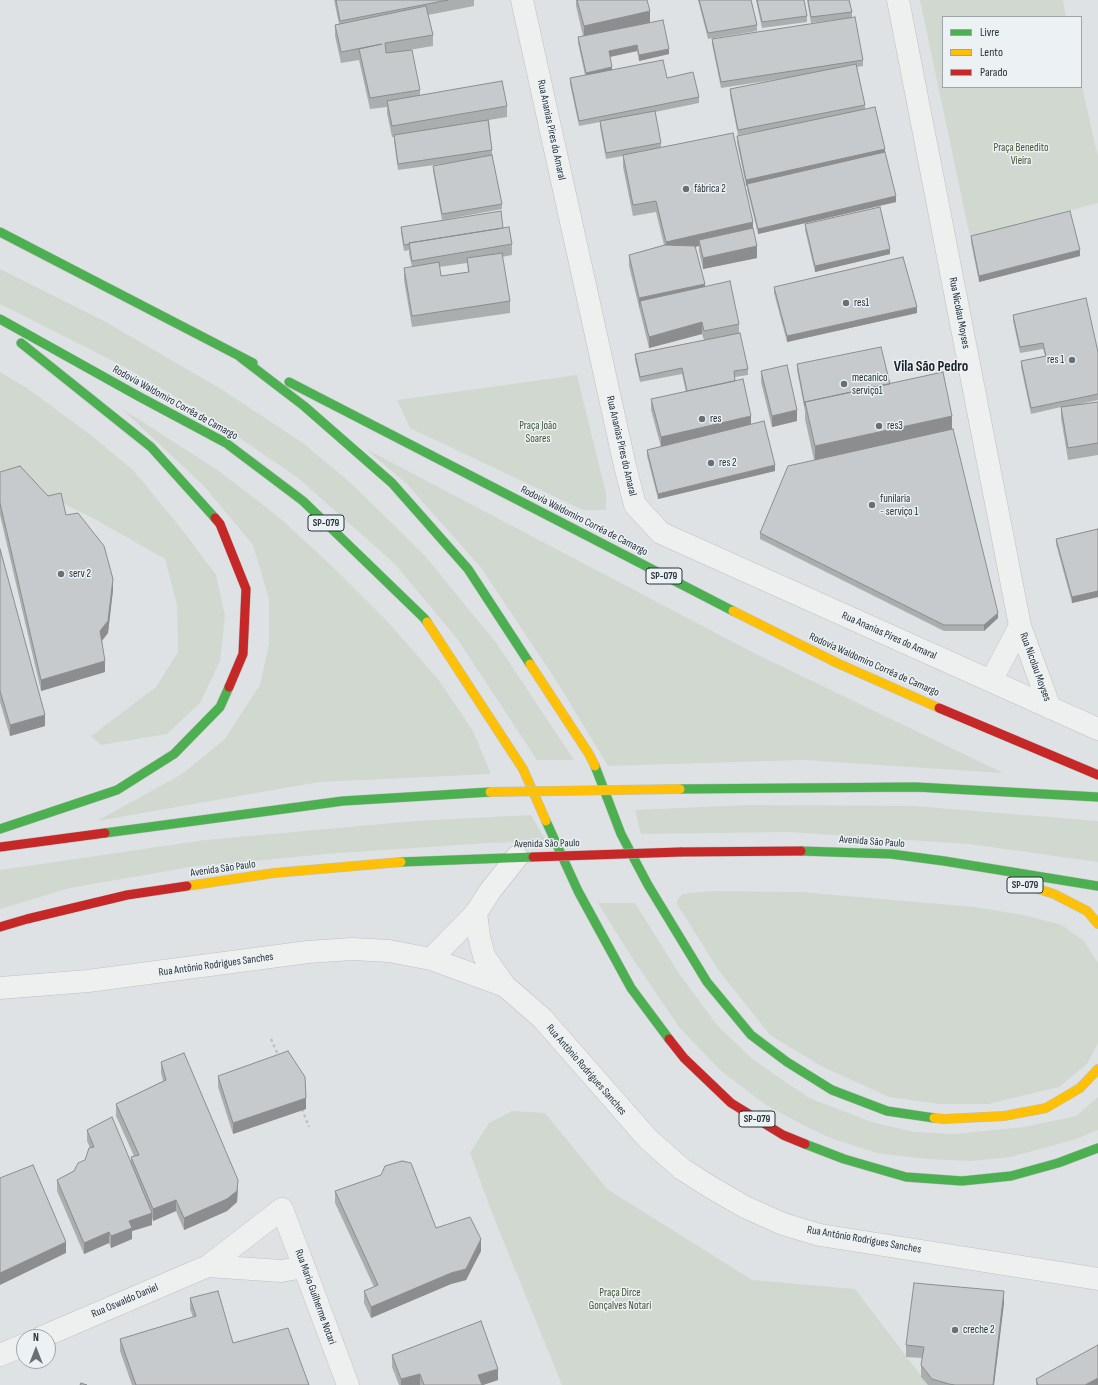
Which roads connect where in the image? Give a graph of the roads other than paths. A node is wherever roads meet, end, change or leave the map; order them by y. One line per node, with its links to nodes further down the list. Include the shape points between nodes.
1 (522, 0): 8 (street, Rua Ananias Pires do Amaral, via 635,505 661,533)
2 (898, 0): 7 (street, Rua Nicolau Moyses)
3 (0, 232): 6 (main road, Rodovia Waldomiro Corrêa de Camargo / SP-079)
4 (0, 319): 25 (main road, Rodovia Waldomiro Corrêa de Camargo / SP-079, via 226,443 302,501 424,618 523,769 578,891 631,988 684,1058 732,1103 783,1135 844,1159 906,1177 962,1181 1011,1176 1058,1163)
5 (0, 326): 13 (main road, via 151,447 220,524 246,589 243,654 226,694 220,707 174,754 117,790)
6 (240, 356): 11 (main road, Rodovia Waldomiro Corrêa de Camargo / SP-079, via 837,663); 24 (main road, Rodovia Waldomiro Corrêa de Camargo / SP-079, via 304,406 392,483 468,569 589,754 621,834 648,885 707,982 750,1035 832,1090 887,1110 944,1119 1004,1116 1046,1108 1080,1088)
7 (1020, 626): 8 (street, Rua Nicolau Moyses); 9 (street, Rua Nicolau Moyses)
8 (991, 681): 9 (street, Rua Ananias Pires do Amaral)
9 (1050, 708): 10 (street, Rua Ananias Pires do Amaral)
10 (1098, 729)
11 (1098, 775)
12 (1098, 796): 14 (main road, bridge, via 916,787 490,792 344,801)
13 (0, 829)
14 (0, 846)
15 (525, 857): 16 (main road, Avenida São Paulo, bridge, via 815,851 891,854); 18 (street, via 490,891); 20 (main road, Avenida São Paulo, via 390,862 274,874 127,895)
16 (944, 861): 17 (main road, Avenida São Paulo); 19 (main road, SP-079, via 1054,894 1087,910)
17 (1098, 886)
18 (476, 913): 21 (street); 22 (street, Rua Antônio Rodrigues Sanches, via 484,956)
19 (1098, 924)
20 (0, 927)
21 (431, 959): 22 (street, Rua Antônio Rodrigues Sanches); 23 (street, Rua Antônio Rodrigues Sanches, via 389,951 352,949 308,952 88,981)
22 (504, 986): 29 (street, Rua Antônio Rodrigues Sanches, via 542,1018 648,1139 682,1169 745,1207 783,1224 820,1235)
23 (0, 988)
24 (1098, 1069)
25 (1098, 1148)
26 (282, 1210): 27 (street, Rua Oswaldo Daniel); 28 (street, Rua Mario Guilherme Notari)
27 (208, 1266): 28 (street, Rua Oswaldo Daniel, via 281,1271); 30 (street, Rua Oswaldo Daniel)
28 (304, 1267): 33 (street, Rua Mario Guilherme Notari)
29 (1098, 1279)
30 (56, 1331)
31 (16, 1348): 32 (street)
32 (0, 1355)
33 (348, 1385)

